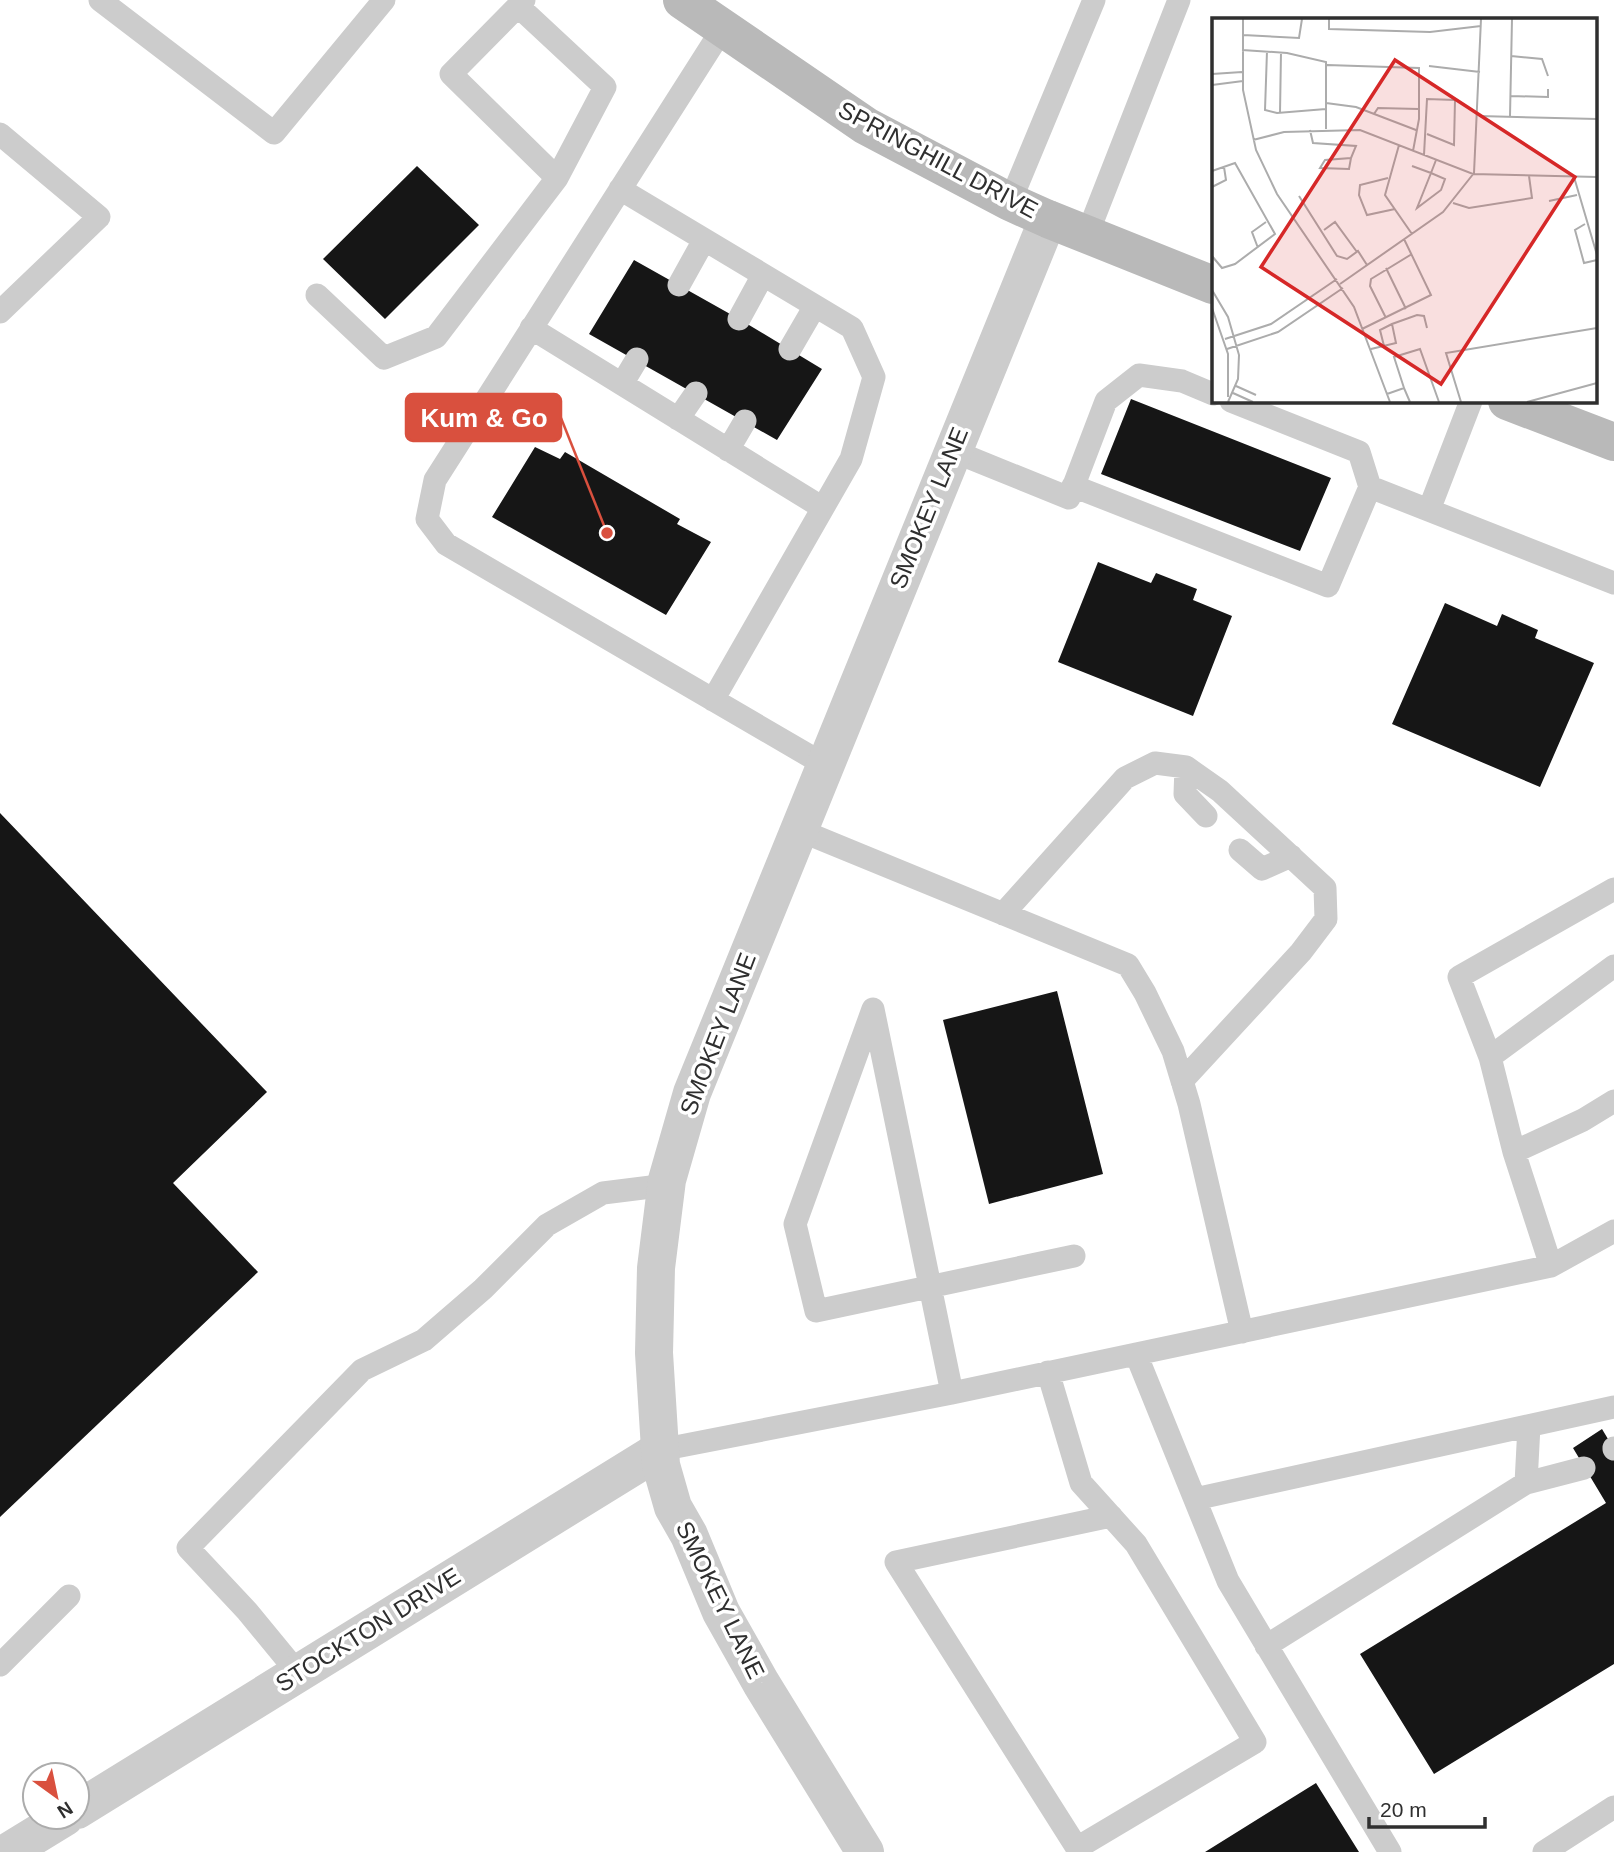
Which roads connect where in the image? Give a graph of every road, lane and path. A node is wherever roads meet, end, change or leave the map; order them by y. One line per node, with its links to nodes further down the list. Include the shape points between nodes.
1 (100, 0): 2 (lane, via 274,133)
2 (384, 0)
3 (682, 0): 7 (main road, SPRINGHILL DRIVE)
4 (1094, 0): 11 (lane)
5 (1179, 0): 13 (lane)
6 (521, 3): 9 (lane, via 605,87); 9 (lane, via 451,75)
7 (723, 28): 10 (lane); 11 (main road, SPRINGHILL DRIVE, via 866,126)
8 (0, 134): 20 (lane, via 99,217)
9 (557, 178): 18 (lane, via 436,337 384,358)
10 (620, 189): 14 (lane); 22 (lane)
11 (1010, 202): 12 (main road, SPRINGHILL DRIVE)
12 (1048, 219): 13 (main road, SPRINGHILL DRIVE); 35 (street, SMOKEY LANE)
13 (1087, 235): 17 (main road, SPRINGHILL DRIVE)
14 (704, 240): 15 (lane); 16 (lane)
15 (763, 275): 19 (lane); 21 (lane)
16 (679, 285)
17 (1212, 285)
18 (317, 295)
19 (815, 306): 23 (lane); 38 (lane, via 852,328 874,377 851,459)
20 (0, 312)
21 (738, 319)
22 (531, 328): 25 (lane); 41 (lane, via 435,480 427,519 446,544)
23 (790, 349)
24 (637, 359): 25 (lane)
25 (622, 384): 31 (lane)
26 (695, 393): 31 (lane)
27 (1212, 394): 36 (lane, via 1182,381 1139,375 1106,401)
28 (1234, 402): 37 (lane, via 1359,452)
29 (1471, 402): 39 (lane)
30 (1510, 402): 33 (main road)
31 (678, 419): 34 (lane)
32 (745, 421): 34 (lane)
33 (1614, 442)
34 (728, 450): 38 (lane)
35 (953, 451): 36 (lane, via 1069,498); 42 (street, SMOKEY LANE)
36 (1073, 486): 37 (lane, via 1328,586)
37 (1370, 486): 39 (lane)
38 (822, 508): 41 (lane)
39 (1429, 510): 40 (lane)
40 (1614, 583)
41 (713, 699): 42 (lane)
42 (825, 765): 45 (street, SMOKEY LANE)
43 (1186, 767): 44 (lane, via 1185,794); 47 (lane, via 1220,791); 49 (lane, via 1155,763 1125,778)
44 (1206, 816)
45 (799, 830): 49 (lane); 55 (street, SMOKEY LANE, via 692,1093)
46 (1240, 849): 47 (lane, via 1262,869)
47 (1291, 856): 52 (lane, via 1325,888 1326,919)
48 (1614, 888): 51 (lane, via 1459,977)
49 (1003, 914): 52 (lane, via 1128,965 1173,1051)
50 (1614, 966): 51 (lane)
51 (1490, 1057): 54 (lane)
52 (1182, 1081): 60 (lane)
53 (1614, 1101): 54 (lane)
54 (1514, 1152): 58 (lane)
55 (667, 1185): 66 (street, SMOKEY LANE, via 655,1280); 74 (lane, via 603,1193 547,1225 424,1340 362,1370 188,1548)
56 (1614, 1231): 58 (lane)
57 (1074, 1256): 59 (lane)
58 (1551, 1266): 60 (lane)
59 (930, 1286): 59 (lane, via 925,1260 873,1009 794,1224 816,1311); 63 (lane)
60 (1242, 1332): 61 (lane)
61 (1136, 1354): 62 (lane); 69 (lane)
62 (1048, 1372): 63 (lane); 70 (lane, via 1081,1483)
63 (953, 1393): 66 (lane)
64 (1614, 1407): 65 (lane)
65 (1529, 1426): 68 (lane); 69 (lane)
66 (660, 1450): 74 (street, STOCKTON DRIVE); 79 (street, SMOKEY LANE, via 673,1507 720,1612)
67 (1584, 1468): 68 (lane)
68 (1526, 1483): 72 (lane)
69 (1195, 1499): 72 (lane, via 1228,1581)
70 (1111, 1516): 70 (lane, via 1136,1544 1255,1742 1077,1848 896,1562)
71 (69, 1596): 73 (lane)
72 (1266, 1646): 80 (lane)
73 (0, 1665)
74 (298, 1673): 75 (street, STOCKTON DRIVE)
75 (91, 1801)
76 (1614, 1807): 81 (lane)
77 (36, 1831): 78 (street)
78 (7, 1845)
79 (859, 1850)
80 (1390, 1852)
81 (1544, 1852)

